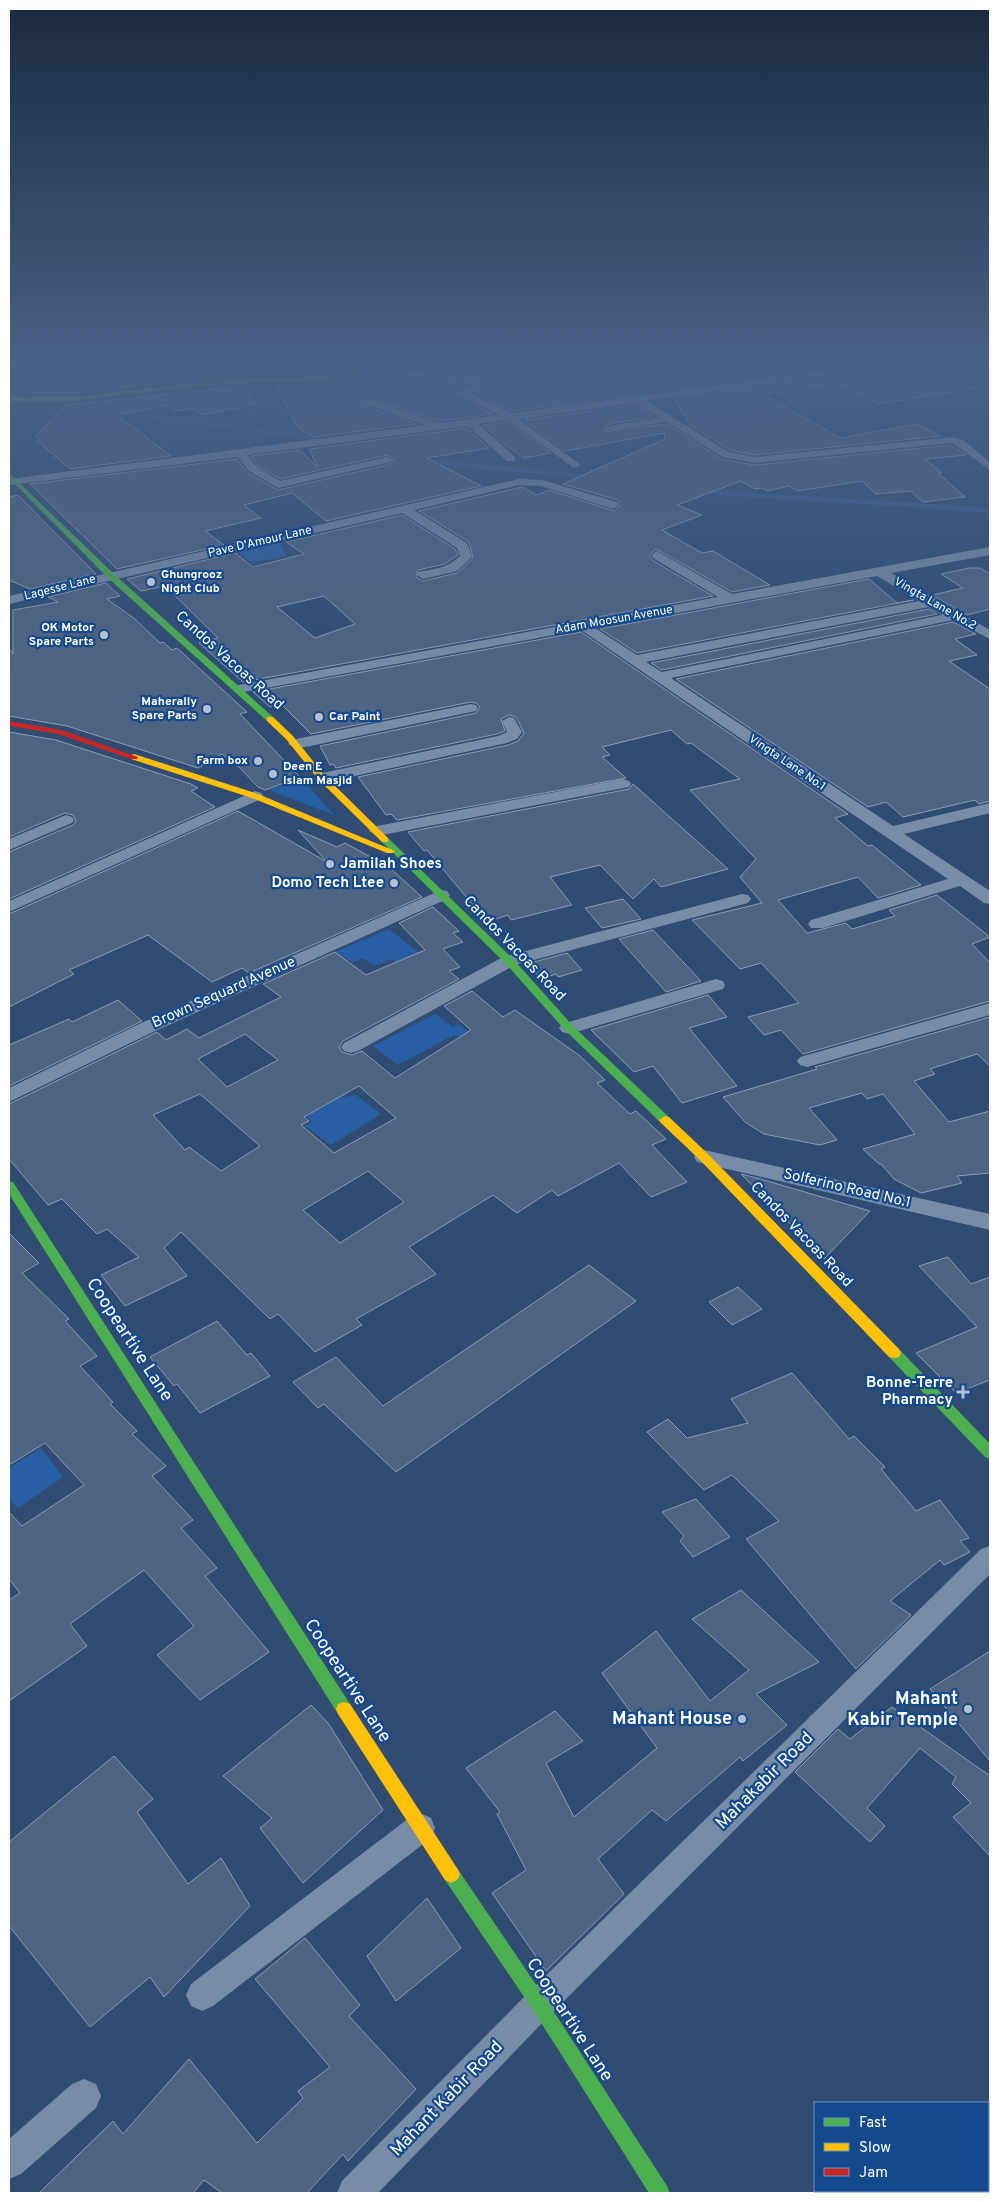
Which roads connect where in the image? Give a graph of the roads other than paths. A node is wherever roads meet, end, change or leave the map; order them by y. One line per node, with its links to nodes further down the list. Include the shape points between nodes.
1 (98, 469): 4 (street)
2 (253, 469): 3 (street, via 278,485)
3 (349, 469)
4 (11, 479): 11 (main road, Candos Vacoas Road)
5 (613, 504): 6 (street, Pave D'Amour Lane, via 542,483 518,482)
6 (404, 509): 10 (street, via 463,546 466,557 459,566); 11 (street, Pave D'Amour Lane)
7 (990, 551): 9 (street, Adam Moosun Avenue)
8 (657, 555): 12 (street)
9 (880, 572): 12 (street, Adam Moosun Avenue); 14 (street, Vingta Lane No.2)
10 (423, 575)
11 (111, 576): 13 (street, Lagesse Lane); 20 (main road, Candos Vacoas Road)
12 (730, 599): 16 (street, Adam Moosun Avenue)
13 (9, 600)
14 (931, 603): 15 (street, Vingta Lane No.2); 18 (street)
15 (955, 616): 17 (street, Vingta Lane No.2); 19 (street)
16 (584, 626): 18 (street, Vingta Lane No.1); 20 (street, Adam Moosun Avenue)
17 (990, 635)
18 (633, 660): 19 (street, Vingta Lane No.1)
19 (658, 677): 31 (street, Vingta Lane No.1)
20 (239, 689): 24 (main road, Candos Vacoas Road)
21 (471, 708): 24 (street)
22 (509, 721): 25 (street, via 515,732 502,740)
23 (9, 724): 27 (main road, via 59,732)
24 (296, 744): 25 (main road, Candos Vacoas Road)
25 (322, 778): 30 (main road, Candos Vacoas Road)
26 (623, 784): 30 (street)
27 (255, 796): 33 (main road); 38 (street)
28 (990, 808): 31 (street)
29 (66, 820): 32 (street)
30 (377, 831): 33 (main road, Candos Vacoas Road)
31 (890, 832): 34 (street, Vingta Lane No.1)
32 (9, 845)
33 (396, 853): 35 (main road, Candos Vacoas Road)
34 (962, 880): 37 (street, Vingta Lane No.1); 39 (street)
35 (441, 895): 40 (main road, Candos Vacoas Road); 46 (street, Brown Sequard Avenue, via 146,1028)
36 (742, 898): 40 (street)
37 (990, 899)
38 (9, 907)
39 (817, 924)
40 (509, 961): 43 (main road, Candos Vacoas Road); 44 (street)
41 (716, 985): 43 (street)
42 (990, 1009): 45 (street)
43 (568, 1028): 47 (main road, Candos Vacoas Road)
44 (351, 1047)
45 (807, 1061)
46 (9, 1096)
47 (704, 1157): 49 (street, Solferino Road No.1); 50 (main road, Candos Vacoas Road)
48 (9, 1185): 52 (main road, Coopeartive Lane)
49 (990, 1222)
50 (990, 1453)
51 (990, 1557): 54 (street, Mahakabir Road)
52 (420, 1828): 53 (street); 54 (main road, Coopeartive Lane)
53 (202, 1995)
54 (539, 2004): 57 (street, Mahant Kabir Road); 58 (main road, Coopeartive Lane)
55 (84, 2096): 56 (street)
56 (9, 2162)
57 (354, 2193)
58 (660, 2193)

